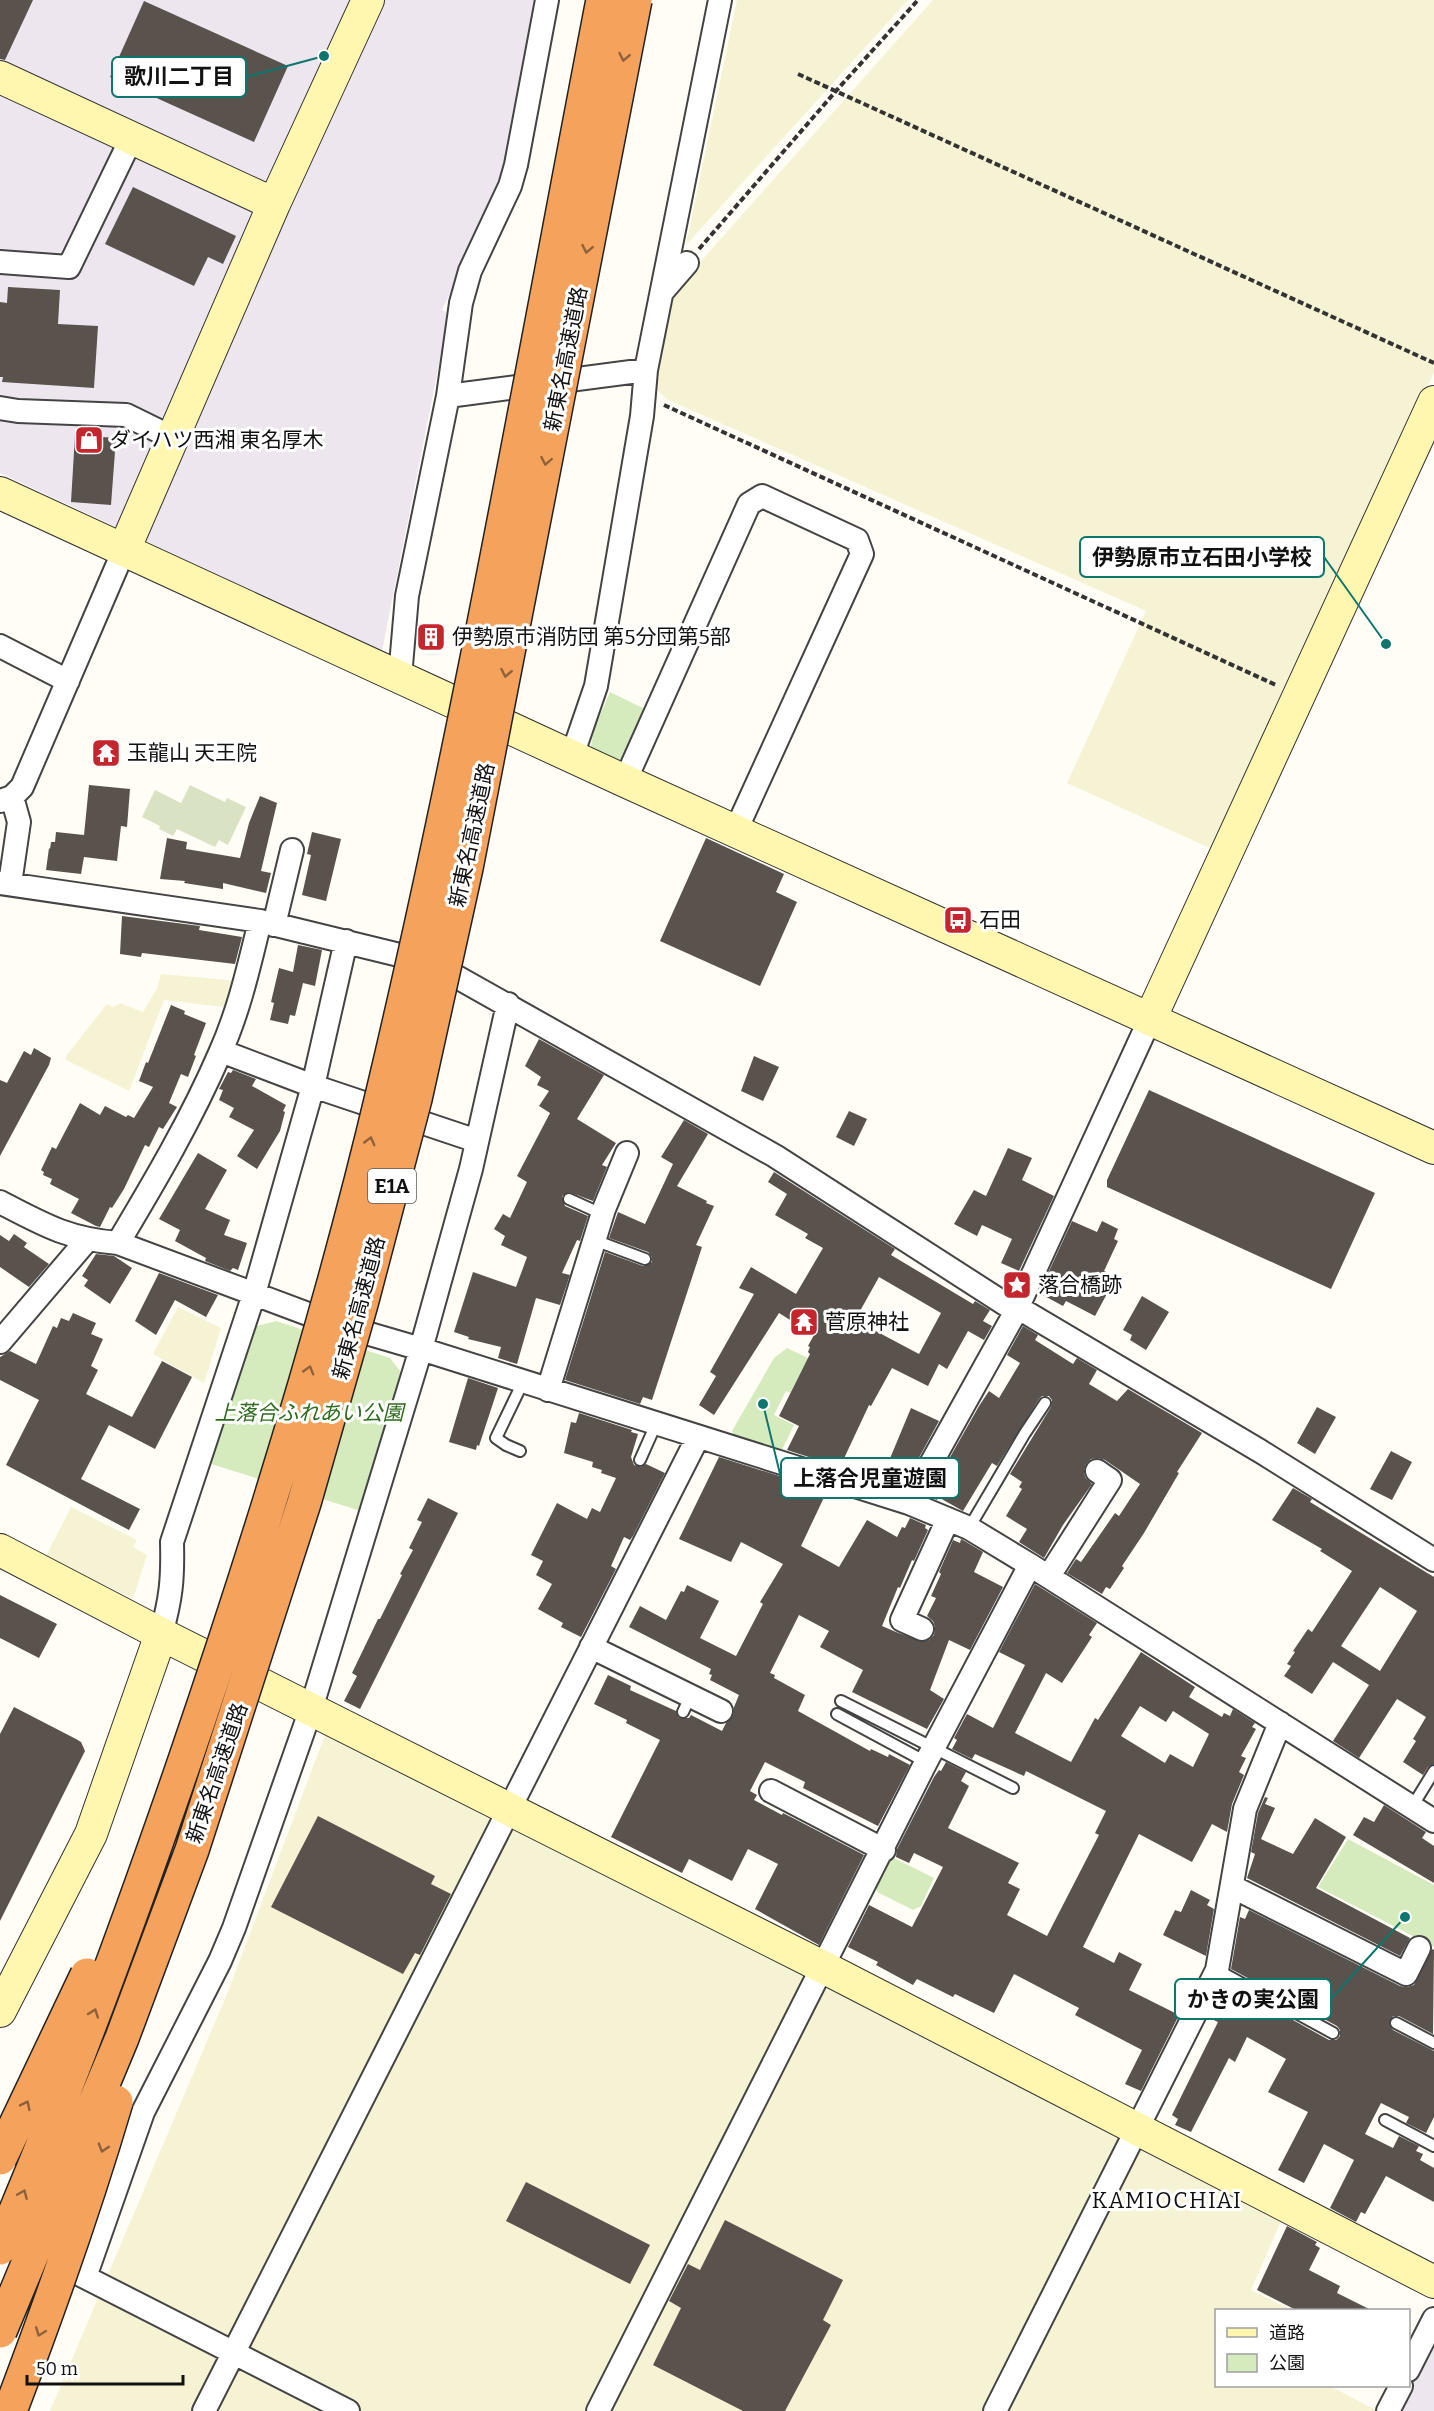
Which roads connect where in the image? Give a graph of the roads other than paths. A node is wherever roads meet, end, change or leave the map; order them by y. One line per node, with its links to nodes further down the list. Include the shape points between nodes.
1 (368, 0): 8 (street)
2 (547, 0): 13 (street, via 516,165 470,271 461,303)
3 (603, 0): 54 (highway, 新東名高速道路 / E1A, one-way to 3, bridge, via 382,1096 435,862)
4 (635, 0): 78 (highway, 新東名高速道路 / E1A, one-way to 78, bridge, via 508,662 415,1099 304,1503)
5 (720, 0): 11 (street)
6 (0, 76): 7 (street)
7 (132, 137): 8 (street); 9 (street, via 69,267)
8 (274, 204): 16 (street)
9 (0, 261)
10 (687, 263): 11 (street)
11 (661, 293): 12 (street)
12 (646, 370): 13 (street); 22 (street, via 596,686)
13 (448, 396): 20 (street, via 407,596)
14 (1434, 402): 31 (street)
15 (0, 408): 16 (street, via 126,414)
16 (172, 438): 18 (street)
17 (0, 493): 18 (street)
18 (124, 550): 20 (street); 21 (street)
19 (0, 646): 21 (street)
20 (400, 677): 22 (street)
21 (68, 681): 24 (street, via 22,787)
22 (572, 756): 23 (street)
23 (625, 781): 25 (street); 25 (street, via 749,504 762,496 858,540 862,554)
24 (6, 799): 27 (street, via 19,822)
25 (736, 830): 31 (street)
26 (295, 860): 28 (street)
27 (5, 883): 28 (street)
28 (267, 923): 29 (street); 32 (street)
29 (346, 941): 30 (street, via 432,963); 33 (street)
30 (508, 1004): 34 (street); 45 (street, via 776,1156)
31 (1150, 1018): 35 (street); 45 (street)
32 (221, 1051): 33 (street); 42 (street, via 183,1134)
33 (314, 1086): 34 (street); 44 (street)
34 (477, 1141): 47 (street)
35 (1434, 1148)
36 (627, 1154): 39 (street)
37 (569, 1199): 39 (lane)
38 (0, 1202): 40 (street, via 55,1230)
39 (602, 1214): 41 (street)
40 (87, 1240): 42 (street); 46 (street)
41 (594, 1240): 43 (lane); 49 (street)
42 (118, 1243): 44 (street)
43 (645, 1259)
44 (254, 1294): 47 (street, via 332,1323); 64 (street, via 172,1542 173,1578)
45 (1016, 1311): 57 (street); 61 (street, via 1027,1313 1250,1445)
46 (0, 1342)
47 (421, 1349): 48 (street); 67 (street)
48 (523, 1382): 49 (street); 53 (lane, via 496,1438)
49 (548, 1390): 51 (street)
50 (1045, 1403): 59 (lane)
51 (656, 1424): 52 (street); 55 (lane)
52 (698, 1437): 57 (street); 65 (street)
53 (520, 1450)
54 (284, 1457): 91 (highway, one-way to 54, bridge, via 84,1984 123,1890 239,1567); 93 (highway, 新東名高速道路 / E1A, one-way to 54, bridge, via 90,2025 158,1837 223,1651)
55 (640, 1460)
56 (1111, 1480): 62 (street)
57 (909, 1503): 58 (street)
58 (948, 1519): 59 (street); 63 (street)
59 (969, 1528): 62 (street)
60 (0, 1551): 64 (street)
61 (1434, 1560)
62 (1040, 1571): 70 (street); 71 (street)
63 (904, 1621)
64 (161, 1634): 67 (street); 84 (street, via 91,1834)
65 (591, 1647): 68 (street, via 687,1704); 76 (street)
66 (842, 1701): 71 (lane)
67 (311, 1708): 76 (street); 94 (street, via 234,1928 143,2112)
68 (721, 1711)
69 (837, 1714): 71 (lane)
70 (1280, 1723): 75 (street); 80 (street, via 1245,1809)
71 (930, 1755): 73 (lane); 79 (street)
72 (1434, 1771): 75 (lane)
73 (1013, 1788)
74 (784, 1795): 79 (street)
75 (1412, 1807): 77 (street)
76 (509, 1810): 82 (street); 98 (street)
77 (1434, 1821)
78 (192, 1850): 97 (highway, 新東名高速道路 / E1A, bridge, via 122,2038); 101 (highway, one-way to 101, bridge, via 89,2194)
79 (884, 1850): 82 (street)
80 (1233, 1887): 81 (street, via 1406,1974); 83 (street)
81 (1419, 1948)
82 (823, 1967): 89 (street); 104 (street)
83 (1217, 1970): 86 (lane); 89 (street)
84 (0, 2011)
85 (1396, 2023): 87 (lane)
86 (1333, 2033)
87 (1434, 2043)
88 (1385, 2120): 90 (lane)
89 (1138, 2129): 95 (street); 105 (street)
90 (1434, 2146)
91 (0, 2158)
92 (0, 2234): 94 (street)
93 (0, 2248)
94 (85, 2277): 98 (street)
95 (1434, 2282)
96 (1434, 2319): 99 (street)
97 (0, 2331)
98 (234, 2353): 102 (street); 103 (street)
99 (1410, 2366)
100 (1400, 2387): 106 (street)
101 (10, 2411)
102 (204, 2411)
103 (348, 2411)
104 (598, 2411)
105 (995, 2411)
106 (1388, 2411)

